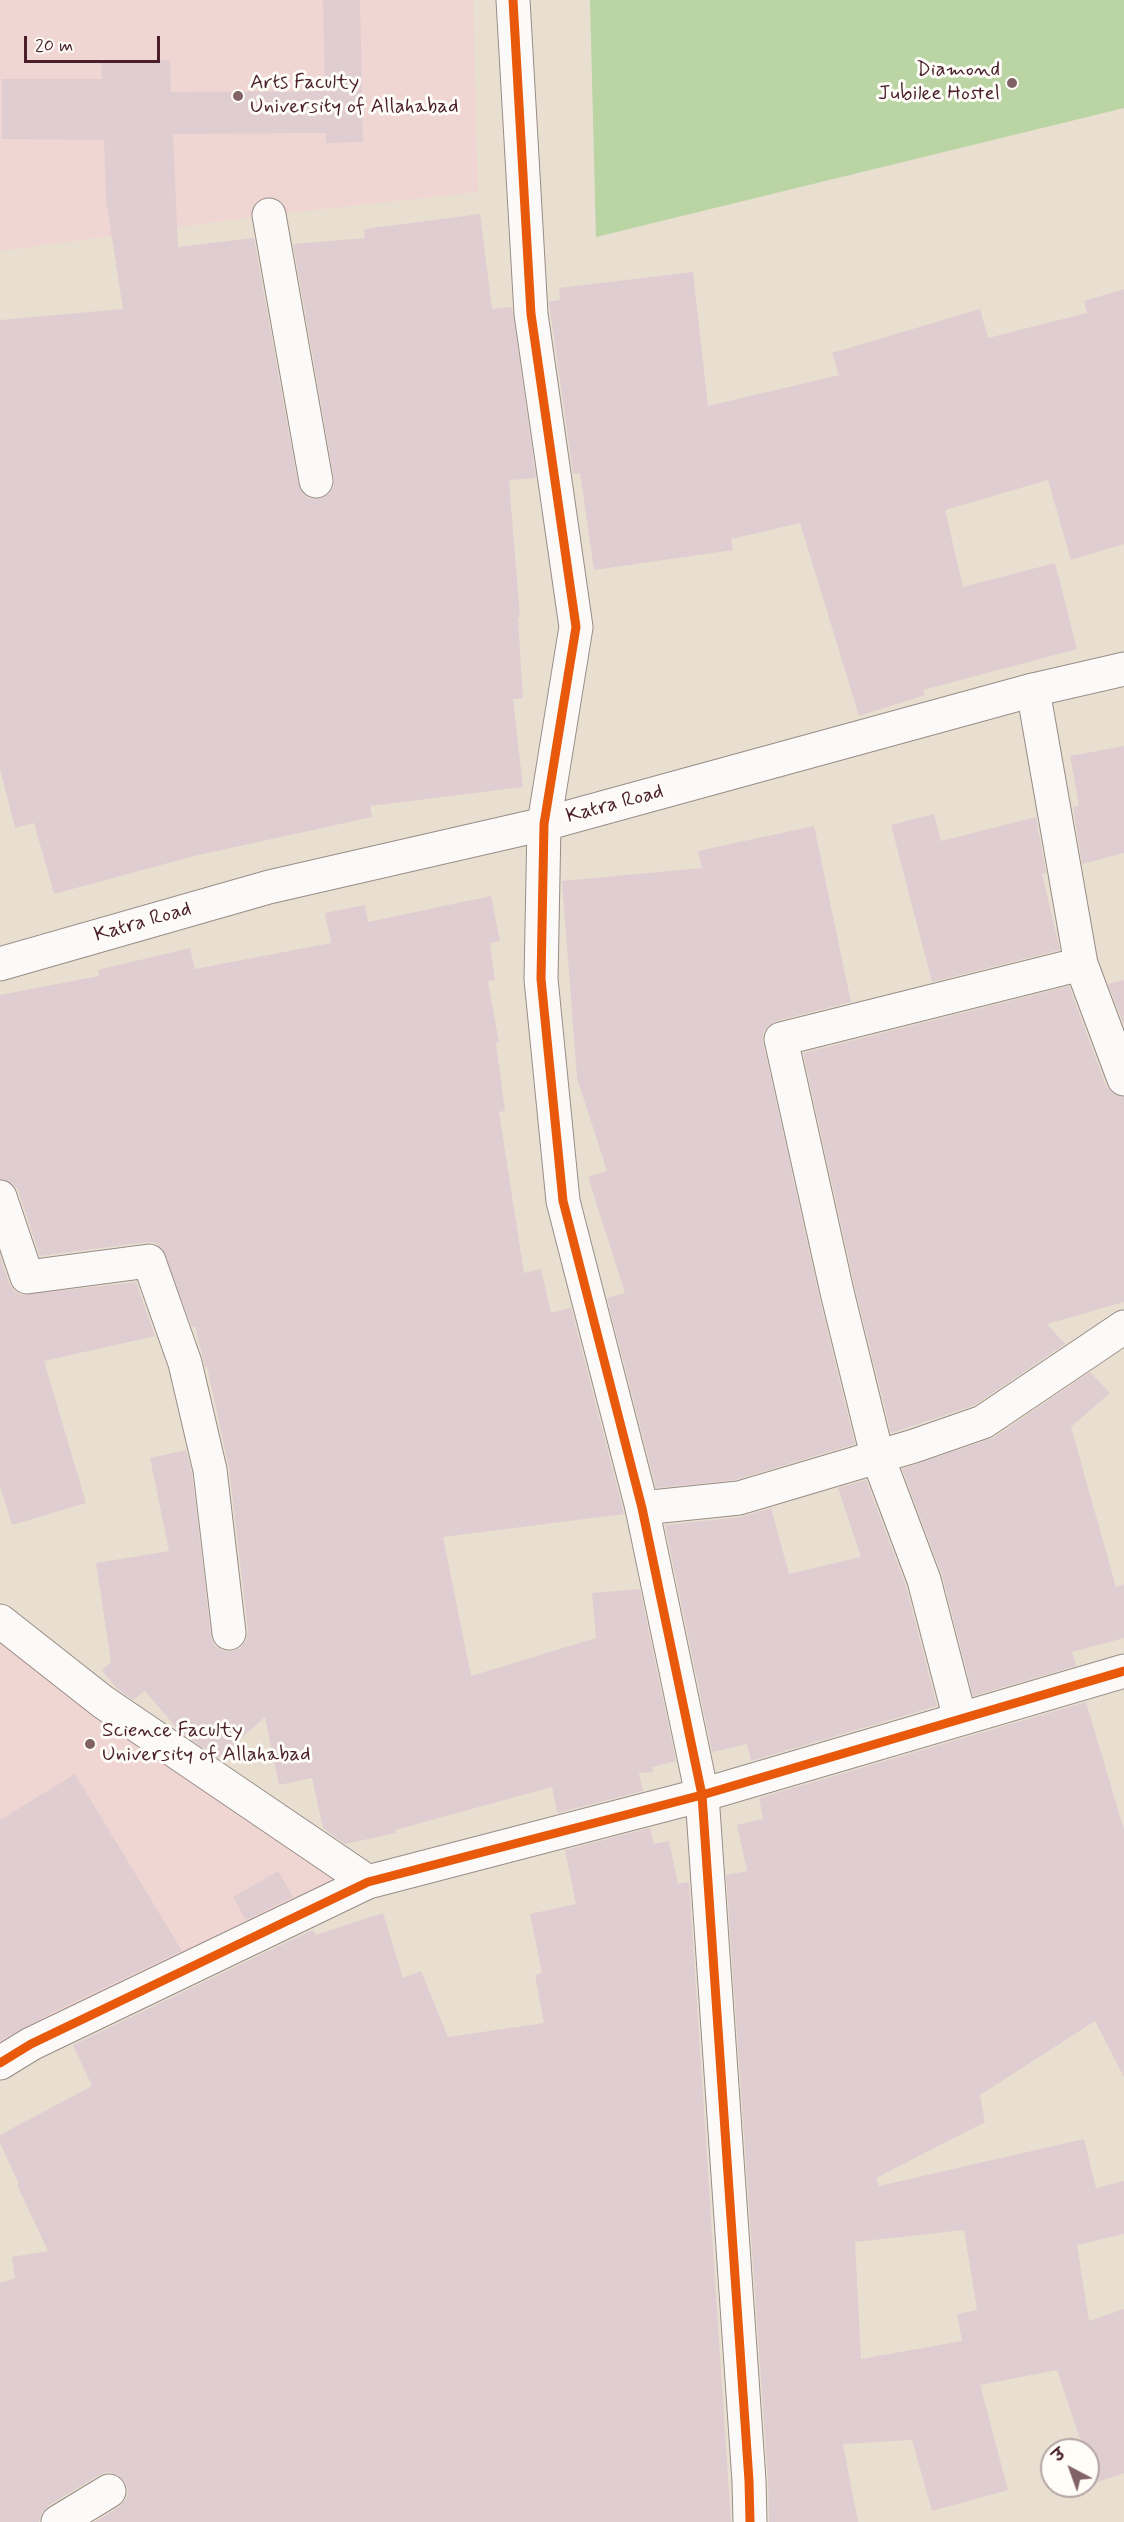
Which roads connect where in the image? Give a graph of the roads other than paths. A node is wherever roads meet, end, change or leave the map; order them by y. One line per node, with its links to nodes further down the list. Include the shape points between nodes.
1 (513, 0): 6 (street, via 531,314 576,627)
2 (269, 215): 3 (street)
3 (316, 481)
4 (1124, 669): 5 (street, Katra Road)
5 (1033, 690): 6 (street, Katra Road); 8 (street)
6 (544, 824): 7 (street, Katra Road, via 269,887); 13 (street, via 541,979 563,1201)
7 (0, 964)
8 (1081, 964): 9 (street); 12 (street, via 781,1039)
9 (1124, 1079)
10 (0, 1197): 15 (street, via 27,1277 149,1261 185,1363 210,1470)
11 (1124, 1327): 12 (street, via 983,1422)
12 (877, 1455): 13 (street, via 739,1498); 17 (street, via 924,1580)
13 (642, 1508): 18 (street)
14 (0, 1621): 19 (street, via 103,1702)
15 (229, 1633)
16 (1124, 1671): 17 (street)
17 (960, 1719): 18 (street)
18 (702, 1795): 19 (street); 23 (street)
19 (368, 1882): 20 (street, via 31,2044)
20 (0, 2063)
21 (109, 2491): 22 (street)
22 (58, 2522)
23 (750, 2522)

